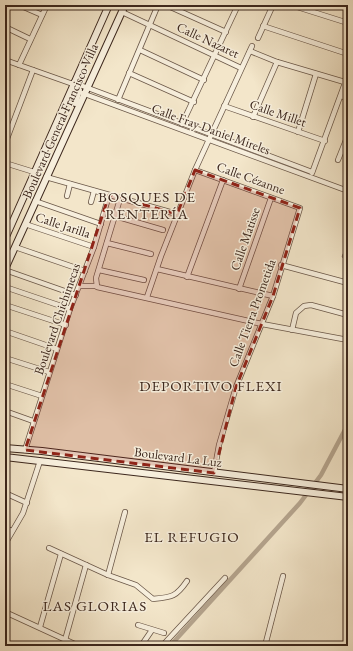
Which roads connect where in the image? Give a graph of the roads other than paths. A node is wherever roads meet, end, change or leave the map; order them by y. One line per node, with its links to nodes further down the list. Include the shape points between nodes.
1 (19, 5): 11 (street)
2 (46, 5): 11 (street)
3 (109, 5): 34 (main road, Boulevard General Francisco Villa)
4 (125, 5): 10 (main road, Boulevard General Francisco Villa)
5 (158, 5): 13 (street)
6 (166, 5): 16 (street)
7 (238, 5): 16 (street)
8 (273, 5): 14 (street)
9 (291, 5): 12 (street)
10 (122, 12): 13 (street, Calle Nazaret); 35 (main road, Boulevard General Francisco Villa)
11 (42, 15): 18 (street)
12 (348, 23)
13 (150, 25): 20 (street); 23 (street, Calle Nazaret)
14 (263, 26): 17 (street); 22 (street)
15 (5, 27): 18 (street)
16 (226, 32): 23 (street)
17 (258, 38)
18 (30, 39): 26 (street)
19 (252, 46): 21 (street)
20 (140, 50): 30 (street); 32 (street)
21 (250, 52): 25 (street); 27 (street)
22 (348, 54)
23 (216, 55): 27 (street, Calle Nazaret); 32 (street)
24 (7, 61): 26 (street, Calle Fray Daniel Mireles); 28 (street)
25 (277, 62): 31 (street); 42 (street)
26 (19, 65): 29 (street, Calle Fray Daniel Mireles)
27 (241, 68): 41 (street)
28 (5, 70)
29 (33, 70): 34 (street, Calle Fray Daniel Mireles); 49 (street)
30 (129, 73): 39 (street); 40 (street)
31 (316, 74): 33 (street); 44 (street)
32 (204, 80): 40 (street)
33 (346, 83): 37 (street)
34 (72, 84): 35 (street, Calle Fray Daniel Mireles); 36 (main road, via 78,87); 53 (main road, Boulevard General Francisco Villa)
35 (86, 87): 36 (main road, Boulevard General Francisco Villa); 39 (street, Calle Fray Daniel Mireles)
36 (81, 93): 47 (street, Calle Fray Daniel Mireles); 55 (main road, Boulevard General Francisco Villa)
37 (341, 96): 38 (street); 48 (street)
38 (348, 98)
39 (118, 100): 43 (street, Calle Fray Daniel Mireles)
40 (194, 102): 43 (street)
41 (224, 106): 42 (street, Calle Millet); 45 (street)
42 (253, 117): 44 (street, Calle Millet)
43 (182, 124): 45 (street, Calle Fray Daniel Mireles)
44 (298, 132): 48 (street, Calle Millet)
45 (211, 135): 47 (street); 54 (street, Calle Fray Daniel Mireles)
46 (348, 135): 50 (street)
47 (207, 140): 52 (street); 54 (street, Calle Fray Daniel Mireles)
48 (325, 141): 54 (street)
49 (5, 144)
50 (338, 160)
51 (5, 163): 53 (street)
52 (195, 170): 56 (street, Calle Cézanne); 67 (street)
53 (34, 172): 72 (main road, Boulevard General Francisco Villa)
54 (311, 174): 59 (street, Calle Fray Daniel Mireles)
55 (46, 176): 57 (street); 64 (main road, Boulevard General Francisco Villa)
56 (223, 180): 63 (street, Calle Cézanne); 84 (street)
57 (70, 184): 58 (street); 61 (street)
58 (94, 191): 60 (street); 65 (street)
59 (348, 191)
60 (109, 195): 62 (street); 70 (street, Boulevard Chichimecas)
61 (67, 196)
62 (120, 198): 67 (street); 68 (street, Boulevard Chichimecas)
63 (271, 198): 66 (street, Calle Cézanne); 90 (street, Calle Matisse)
64 (35, 201): 69 (main road, Boulevard General Francisco Villa); 70 (street)
65 (91, 202)
66 (300, 208): 79 (street, Calle Tierra Prometida)
67 (177, 214): 80 (street)
68 (115, 216): 71 (street); 73 (street, Boulevard Chichimecas)
69 (25, 224): 74 (main road, Boulevard General Francisco Villa); 75 (street, Calle Jarilla)
70 (101, 224): 75 (street, Boulevard Chichimecas)
71 (163, 230)
72 (5, 239)
73 (107, 243): 77 (street); 82 (street, Boulevard Chichimecas)
74 (15, 246): 81 (main road, Boulevard General Francisco Villa); 83 (street)
75 (94, 247): 83 (street, Boulevard Chichimecas)
76 (348, 250): 78 (street)
77 (151, 254)
78 (346, 256)
79 (281, 265): 86 (street); 92 (street, Calle Tierra Prometida)
80 (157, 269): 84 (street); 93 (street)
81 (5, 270): 91 (street)
82 (98, 270): 85 (street); 88 (street, Boulevard Chichimecas)
83 (85, 271): 87 (street, Boulevard Chichimecas)
84 (187, 277): 90 (street)
85 (144, 280)
86 (348, 283)
87 (80, 286): 88 (street); 91 (street, Boulevard Chichimecas)
88 (96, 286): 93 (street, Boulevard Chichimecas)
89 (5, 287): 95 (street)
90 (239, 289): 92 (street)
91 (76, 295): 95 (street, Boulevard Chichimecas)
92 (273, 296): 97 (street, Calle Tierra Prometida)
93 (147, 297): 97 (street, Boulevard Chichimecas)
94 (5, 305): 98 (street)
95 (70, 309): 98 (street, Boulevard Chichimecas)
96 (348, 315): 99 (street, via 311,305 304,306 296,313)
97 (262, 324): 99 (street, Boulevard Chichimecas); 113 (street, Calle Tierra Prometida, via 236,387 219,445)
98 (66, 325): 102 (street, Boulevard Chichimecas)
99 (292, 330): 101 (street, Boulevard Chichimecas)
100 (5, 331): 102 (street)
101 (348, 340)
102 (57, 350): 104 (street, Boulevard Chichimecas)
103 (5, 358): 104 (street)
104 (49, 372): 106 (street, Boulevard Chichimecas)
105 (5, 384): 106 (street)
106 (42, 396): 108 (street, Boulevard Chichimecas)
107 (5, 411): 108 (street)
108 (33, 421): 110 (street, Boulevard Chichimecas)
109 (5, 448): 110 (main road, Boulevard La Luz)
110 (25, 450): 113 (main road, Boulevard La Luz)
111 (5, 458): 112 (main road, Boulevard La Luz)
112 (40, 461): 117 (main road, Boulevard La Luz); 119 (street)
113 (214, 473): 114 (main road, Boulevard La Luz)
114 (337, 487): 115 (main road, Boulevard La Luz); 117 (main road)
115 (348, 489)
116 (5, 493): 119 (street)
117 (335, 495): 118 (main road, Boulevard La Luz)
118 (348, 497)
119 (27, 503): 122 (street)
120 (125, 512): 127 (street)
121 (5, 528): 122 (street)
122 (12, 532): 123 (street)
123 (5, 544)
124 (49, 548): 125 (street)
125 (61, 554): 126 (street); 133 (street)
126 (86, 565): 127 (street); 136 (street)
127 (108, 576): 130 (street, via 136,585 153,599 170,597 178,593)
128 (283, 576): 140 (street)
129 (225, 578): 139 (street)
130 (187, 580)
131 (5, 612): 133 (street)
132 (138, 625): 134 (street)
133 (40, 627): 136 (street)
134 (152, 630): 135 (street); 138 (street)
135 (164, 633)
136 (65, 640): 137 (street)
137 (80, 646)
138 (141, 646)
139 (162, 646)
140 (265, 646)

